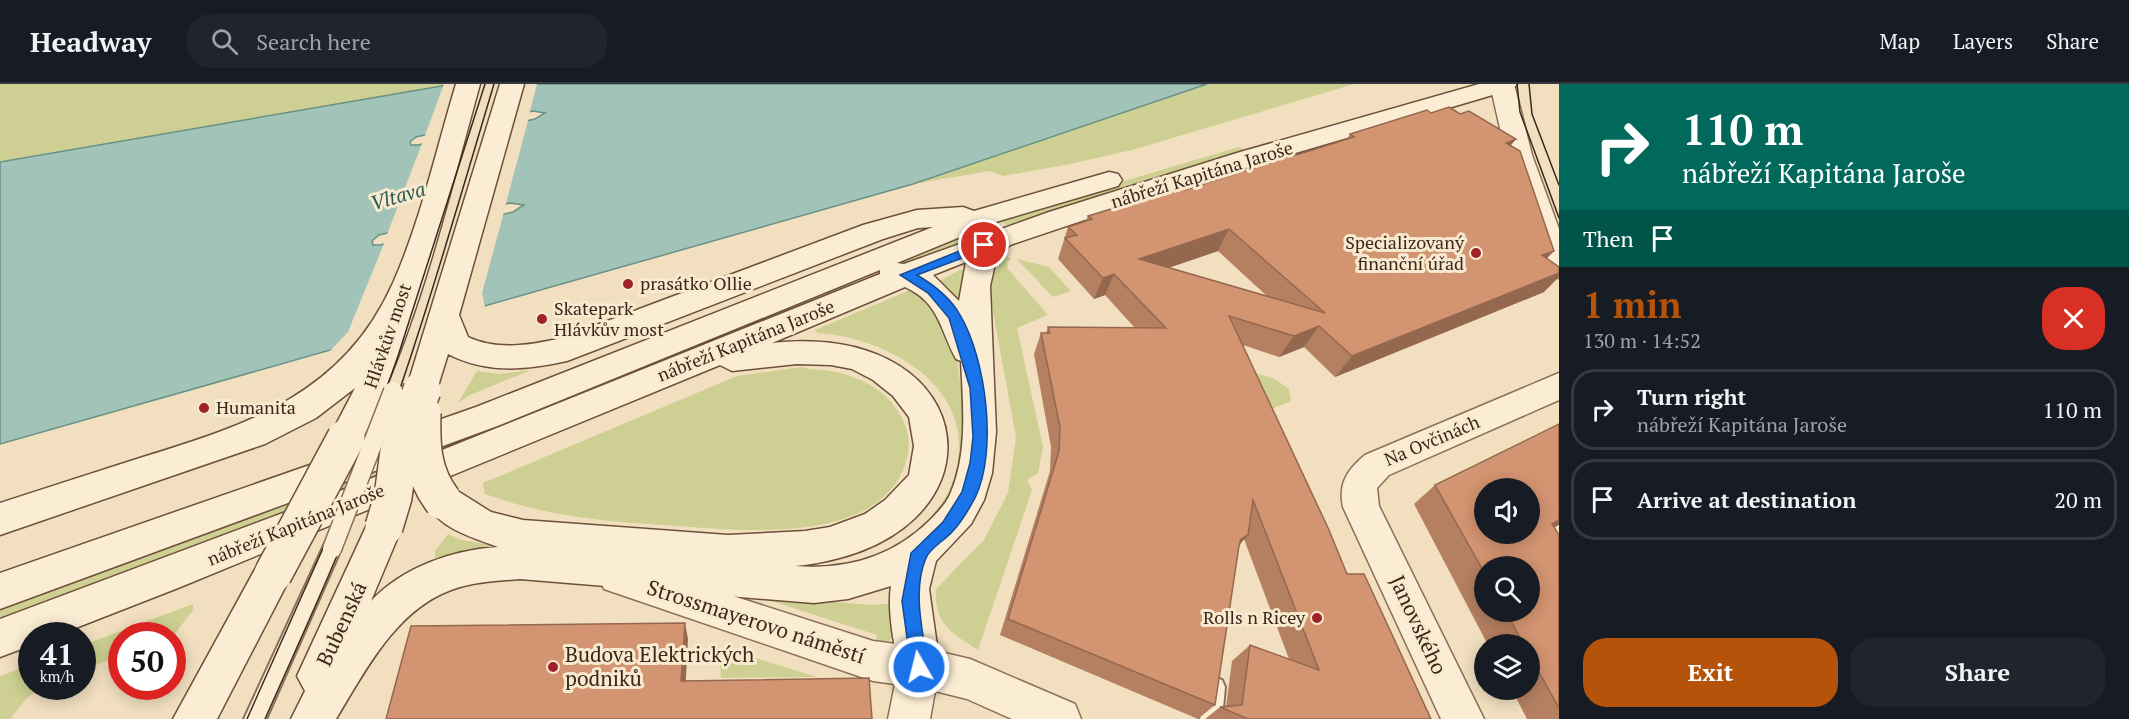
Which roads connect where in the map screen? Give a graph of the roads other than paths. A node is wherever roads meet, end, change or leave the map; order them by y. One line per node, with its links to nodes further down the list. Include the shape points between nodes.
1 (468, 84): 11 (main road, Hlávkův most)
2 (512, 84): 12 (main road, Hlávkův most)
3 (1503, 84): 4 (main road, nábřeží Kapitána Jaroše); 5 (main road)
4 (1419, 96): 5 (main road, via 1477,121 1508,142); 7 (main road, nábřeží Kapitána Jaroše, via 1303,122)
5 (1519, 155): 6 (main road)
6 (1548, 207): 8 (main road)
7 (995, 227): 9 (main road, nábřeží Kapitána Jaroše); 10 (main road, nábřeží Kapitána Jaroše); 12 (main road, via 934,216 873,232 552,353 503,358 475,354 454,344); 16 (main road, via 977,276)
8 (1559, 268)
9 (843, 274): 10 (main road, via 869,271); 22 (main road, nábřeží Kapitána Jaroše, via 489,416)
10 (906, 275): 13 (main road, nábřeží Kapitána Jaroše); 16 (main road, via 932,290 955,316)
11 (404, 289): 14 (main road, Hlávkův most); 17 (main road, via 365,355 321,398 251,435)
12 (445, 316): 14 (main road, Hlávkův most)
13 (693, 363): 14 (main road, bridge, via 800,353 861,360 890,375 912,394 921,409 932,440 928,475 899,512 866,532 820,545 728,552 524,537 468,519 432,489 422,464); 23 (main road, nábřeží Kapitána Jaroše, via 172,574)
14 (404, 383): 18 (main road, Hlávkův most, bridge, via 393,496); 26 (main road, Hlávkův most, bridge, via 359,413); 27 (lane, bridge)
15 (1559, 386): 19 (main road, Na Ovčinách, via 1377,465 1361,479 1357,490)
16 (977, 388): 20 (main road, via 980,437 969,494 948,526)
17 (0, 519)
18 (384, 527): 28 (main road, Bubenská)
19 (1374, 531): 33 (main road, Janovského)
20 (919, 553): 21 (main road, via 883,574 837,584 781,584); 25 (main road, via 910,595)
21 (594, 568): 25 (main road, Strossmayerovo náměstí, via 873,661); 29 (main road, via 488,562 438,574 397,601 373,626)
22 (0, 591)
23 (0, 638)
24 (1219, 664): 32 (lane)
25 (919, 667): 30 (main road); 31 (main road, Strossmayerovo náměstí, via 984,684)
26 (194, 719)
27 (255, 719)
28 (298, 719)
29 (312, 719)
30 (909, 719)
31 (1060, 719)
32 (1211, 719)
33 (1462, 719)

